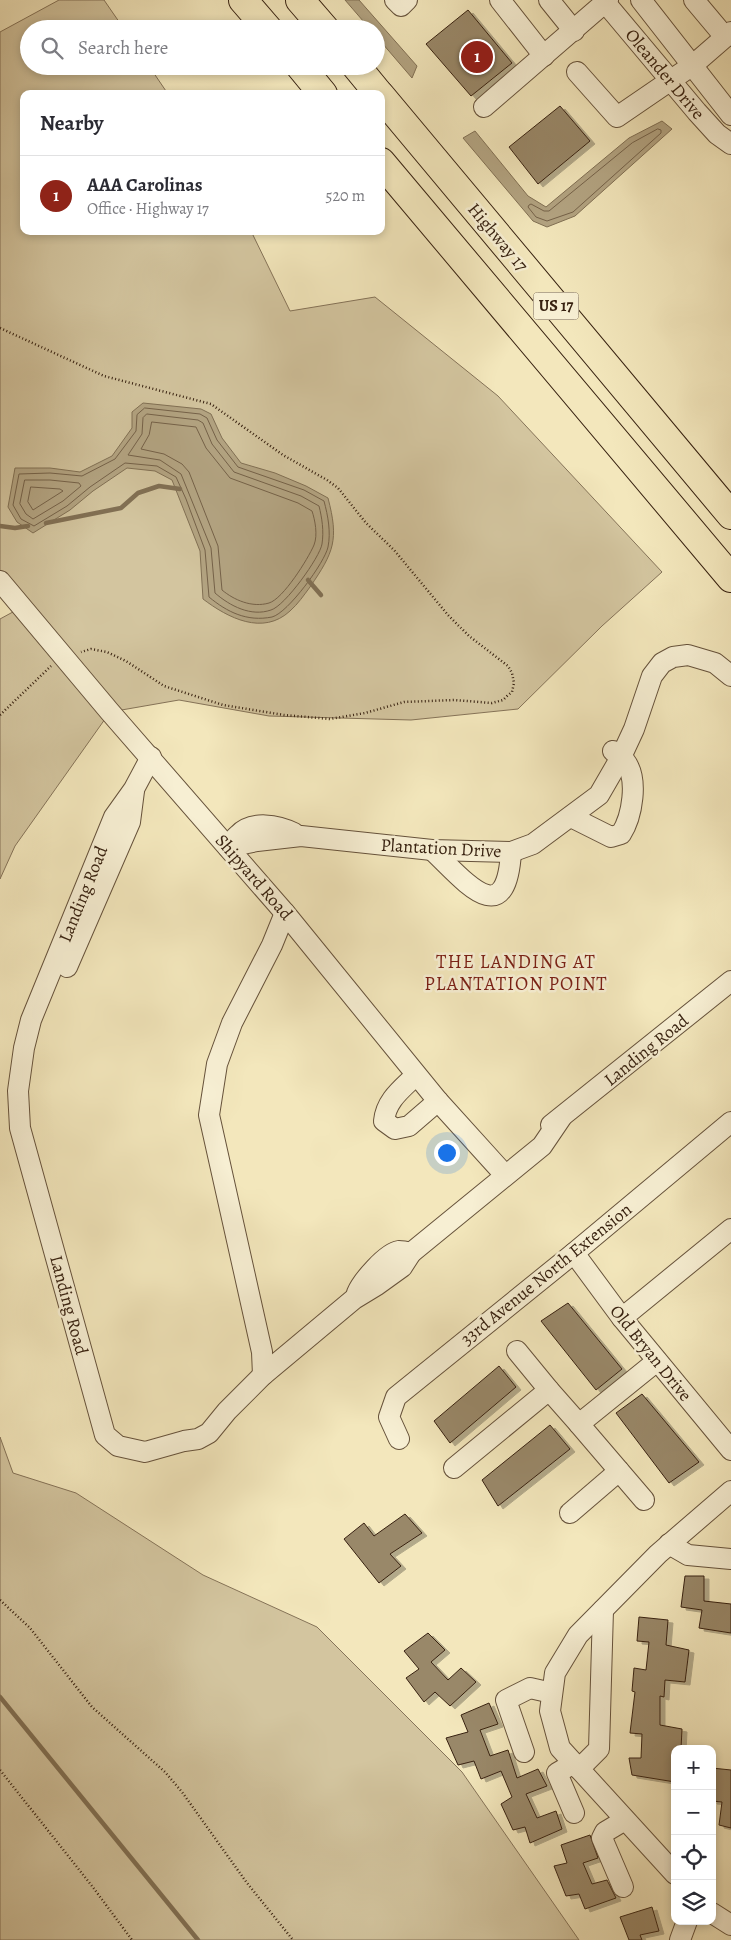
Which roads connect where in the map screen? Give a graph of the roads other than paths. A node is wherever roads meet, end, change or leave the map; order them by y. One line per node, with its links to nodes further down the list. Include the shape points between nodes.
1 (244, 0): 10 (highway)
2 (300, 0): 11 (highway)
3 (395, 0): 4 (street, via 400,6)
4 (407, 0)
5 (500, 0): 14 (street)
6 (549, 0): 12 (street)
7 (641, 0): 15 (street, Oleander Drive)
8 (694, 0): 13 (street)
9 (605, 1): 12 (street); 19 (street, Oleander Drive)
10 (261, 20)
11 (317, 20)
12 (574, 31): 14 (street)
13 (728, 35): 15 (street)
14 (544, 56): 23 (street)
15 (693, 65): 19 (street); 24 (street, Oleander Drive)
16 (578, 72): 19 (street, via 617,116)
17 (307, 75): 20 (highway)
18 (363, 75): 21 (highway, Highway 17 / US 17)
19 (670, 80): 25 (street, Oleander Drive, via 717,134)
20 (320, 90)
21 (376, 90)
22 (385, 101): 27 (highway, Highway 17 / US 17)
23 (484, 107)
24 (731, 115)
25 (731, 144)
26 (385, 167): 28 (highway, US 17)
27 (731, 515)
28 (731, 578)
29 (0, 581): 32 (street, Shipyard Road)
30 (731, 676): 31 (street, Plantation Drive, via 715,663 688,654 662,663 652,676 640,712)
31 (617, 754): 33 (street, Plantation Drive, via 600,794); 33 (street, via 626,762 632,775 627,824 621,834 612,837)
32 (151, 757): 34 (street, Shipyard Road); 48 (street, Landing Road, via 134,790 130,822 85,908 29,1055 18,1090 20,1128 105,1435 118,1446 145,1452 184,1441 194,1427 210,1416 226,1411)
33 (571, 817): 36 (street, Plantation Drive, via 532,844)
34 (228, 848): 35 (street, Plantation Drive, via 301,836); 37 (street, Shipyard Road)
35 (432, 850): 36 (street, Plantation Drive); 36 (street, via 476,891 489,896 505,886)
36 (511, 852)
37 (285, 913): 39 (street, Shipyard Road); 48 (street, via 232,1023 217,1064 209,1115 262,1352)
38 (731, 981): 42 (street, Landing Road, via 561,1118 542,1146)
39 (416, 1075): 40 (street, Shipyard Road); 40 (street, via 392,1099 385,1110 384,1121 395,1129 409,1126)
40 (438, 1101): 42 (street, Shipyard Road)
41 (731, 1122): 44 (street, 33rd Avenue North Extension)
42 (505, 1175): 48 (street, Landing Road, via 411,1252 402,1267 354,1299)
43 (731, 1229): 45 (street)
44 (574, 1253): 45 (street, Old Bryan Drive); 51 (street, 33rd Avenue North Extension, via 396,1397 389,1417)
45 (622, 1318): 47 (street, Old Bryan Drive)
46 (517, 1352): 49 (street)
47 (657, 1361): 50 (street); 52 (street, Old Bryan Drive)
48 (263, 1375)
49 (549, 1390): 50 (street); 53 (street)
50 (579, 1424): 54 (street)
51 (399, 1439)
52 (731, 1450)
53 (454, 1468)
54 (619, 1471): 56 (street); 57 (street)
55 (731, 1491): 58 (street)
56 (644, 1500)
57 (570, 1513)
58 (669, 1544): 59 (street, via 688,1555); 60 (street)
59 (731, 1559)
60 (603, 1610): 61 (street, via 578,1635 554,1673); 63 (street, via 600,1749)
61 (552, 1693): 62 (street, via 530,1688 506,1700); 63 (street, via 550,1711 560,1748)
62 (524, 1752)
63 (576, 1766): 64 (street, via 557,1773); 65 (street)
64 (574, 1813)
65 (625, 1820): 66 (street); 67 (street, via 605,1832 602,1838)
66 (671, 1870)
67 (622, 1887)
68 (716, 1916): 70 (street)
69 (686, 1925): 71 (street)
70 (731, 1925)
71 (680, 1940)

